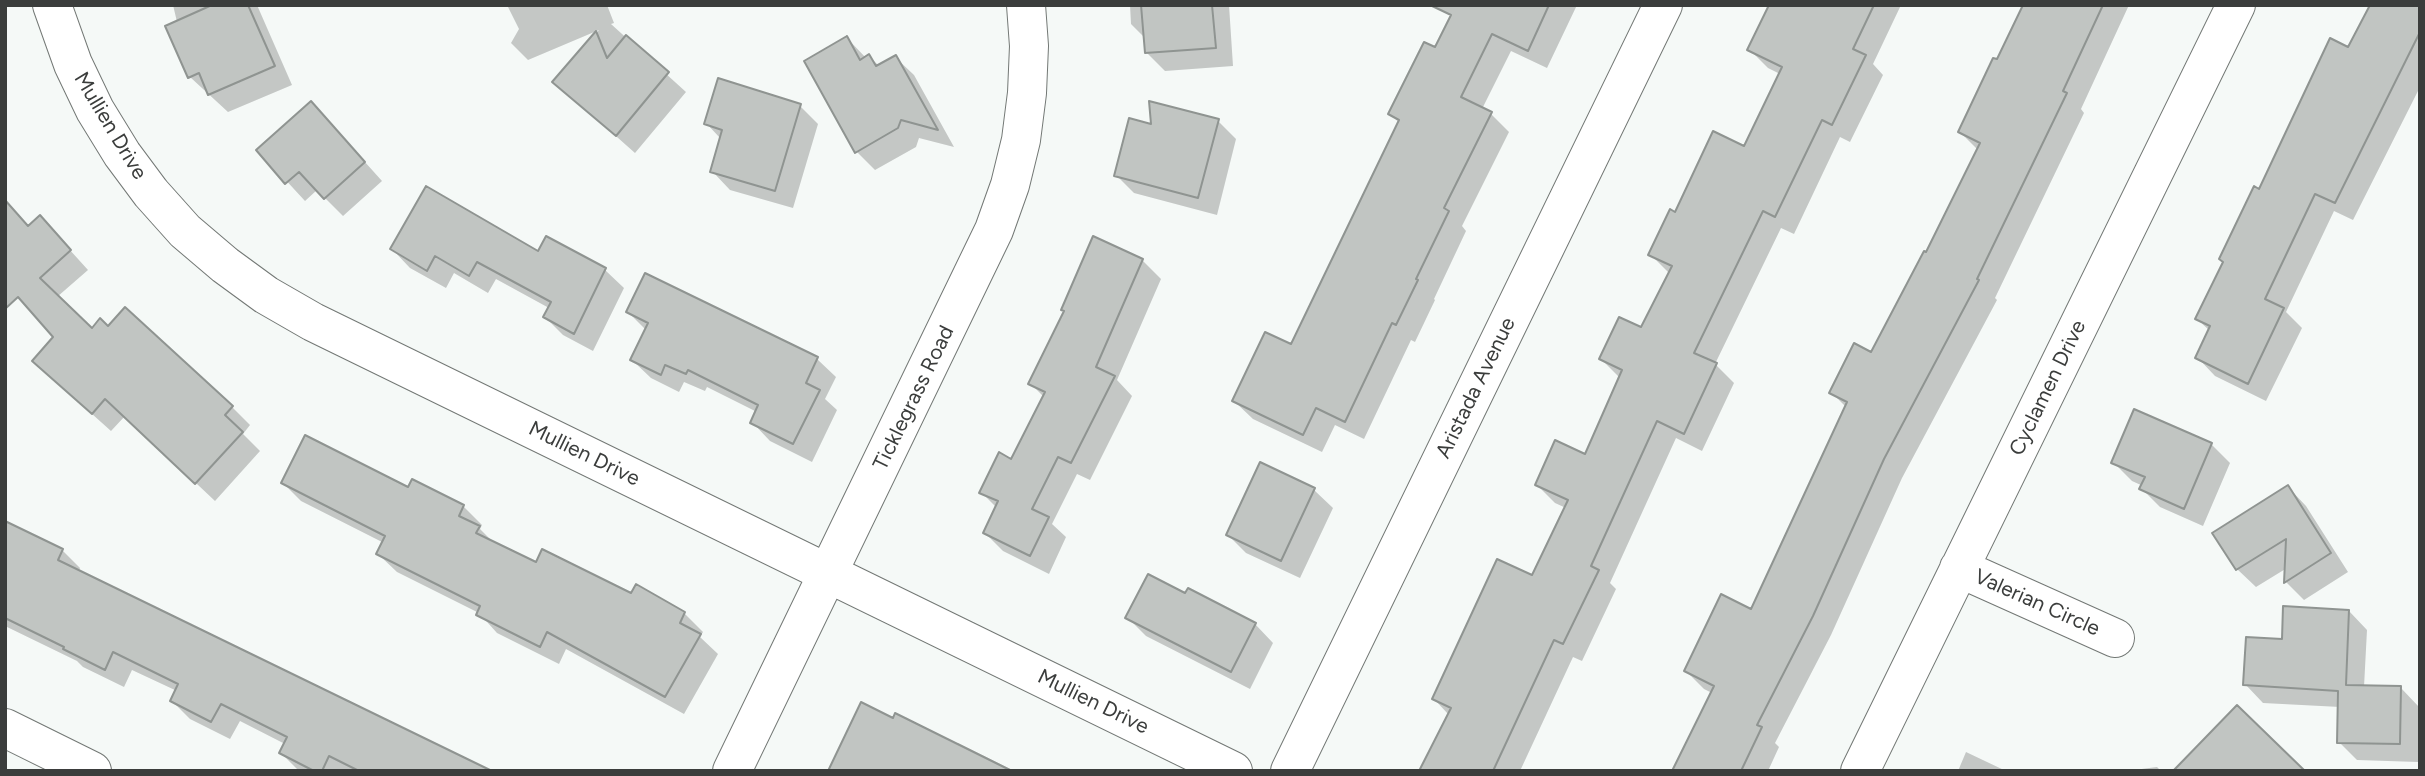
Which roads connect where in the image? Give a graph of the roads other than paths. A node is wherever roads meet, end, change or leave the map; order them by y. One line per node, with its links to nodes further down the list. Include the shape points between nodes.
1 (52, 5): 6 (street, Mullien Drive, via 73,64 122,154 184,231 266,295)
2 (1026, 5): 6 (street, Ticklegrass Road, via 1027,93 1010,186 994,230)
3 (1663, 5): 12 (street, Aristada Avenue)
4 (2236, 5): 5 (street, Cyclamen Drive)
5 (1959, 568): 7 (street, Valerian Circle); 13 (street, Cyclamen Drive)
6 (829, 573): 10 (street, Ticklegrass Road); 11 (street, Mullien Drive)
7 (2115, 638)
8 (5, 728): 9 (street)
9 (92, 771)
10 (732, 771)
11 (1233, 771)
12 (1290, 771)
13 (1860, 771)

